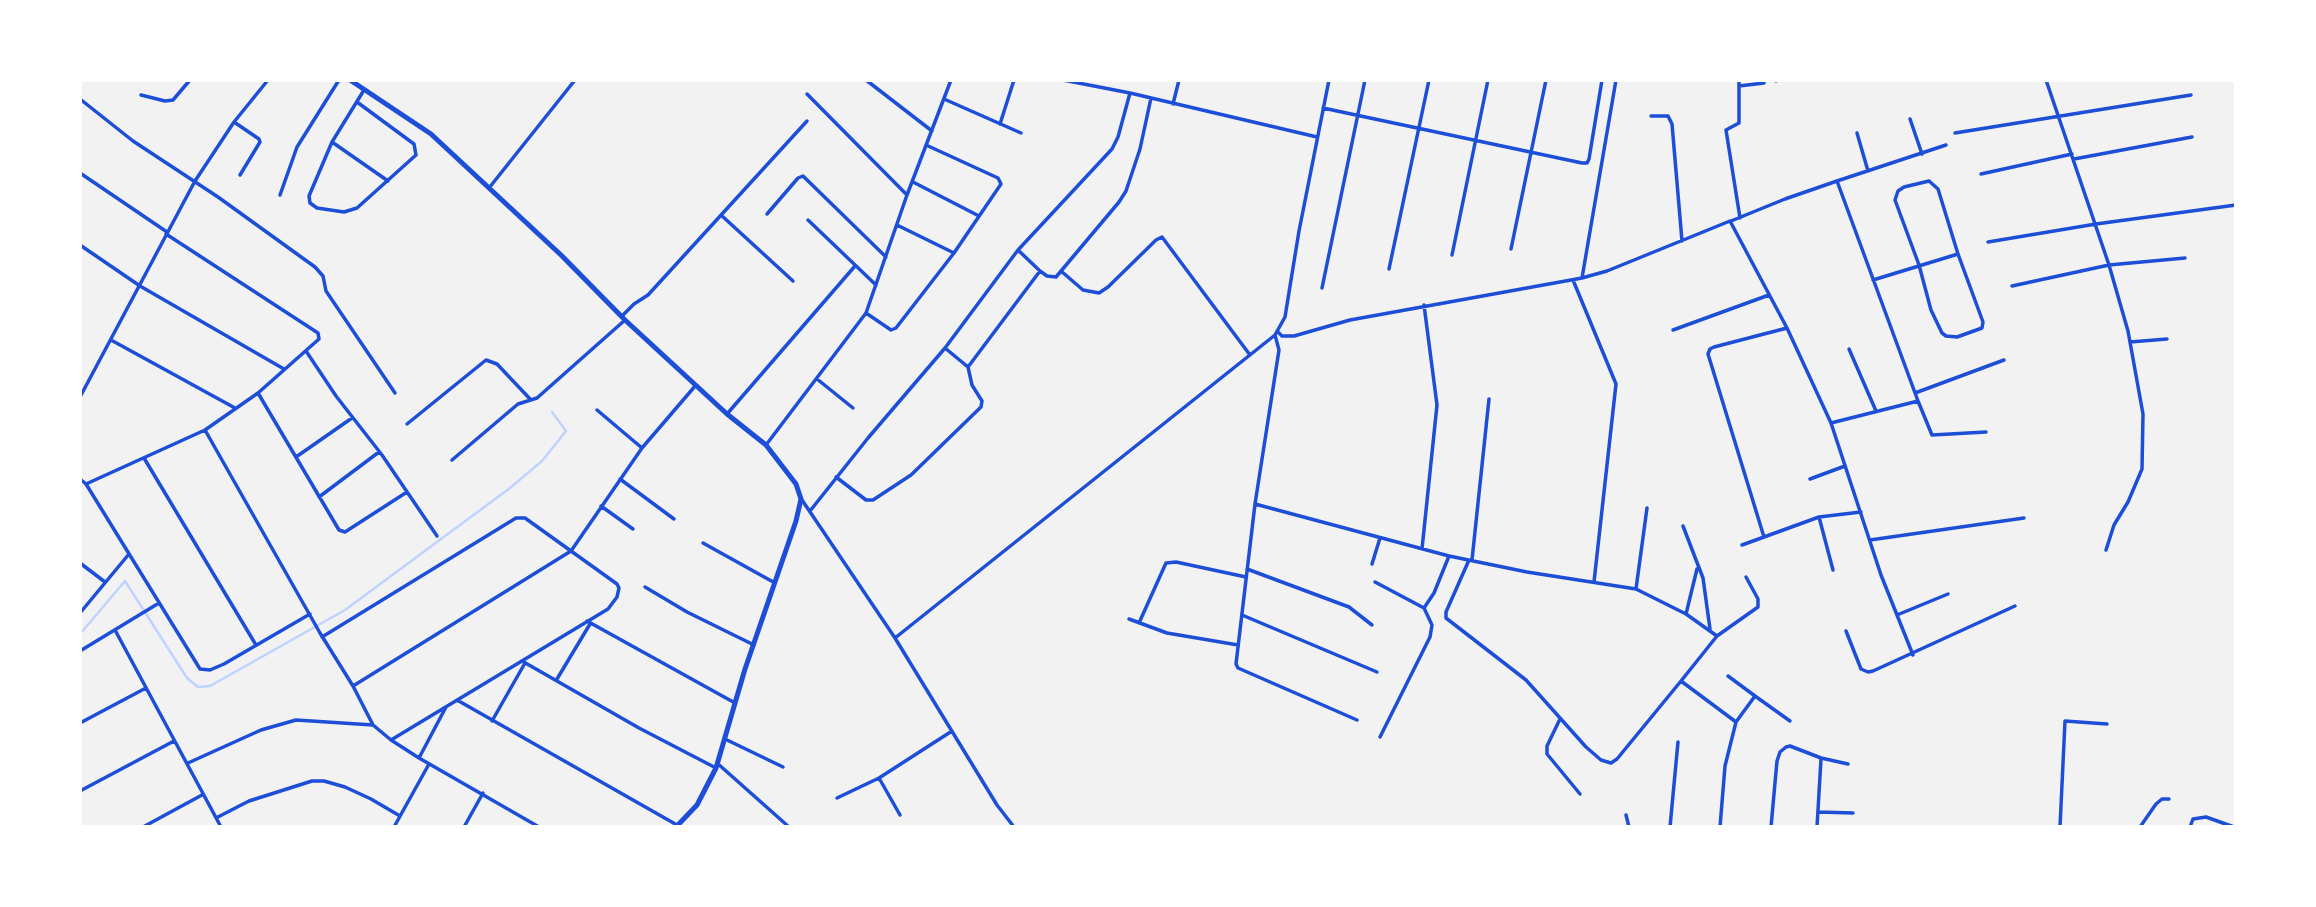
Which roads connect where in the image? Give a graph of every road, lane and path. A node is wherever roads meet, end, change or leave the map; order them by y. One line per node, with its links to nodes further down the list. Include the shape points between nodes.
1 (190, 80): 26 (street, via 173,100)
2 (268, 80): 39 (street)
3 (339, 80): 64 (street, via 297,147)
4 (575, 80): 63 (street)
5 (866, 80): 42 (street)
6 (951, 80): 30 (street)
7 (1014, 80): 40 (street)
8 (1063, 80): 21 (street)
9 (1179, 80): 32 (street)
10 (1329, 80): 33 (street)
11 (1365, 80): 34 (street)
12 (1429, 80): 41 (street)
13 (1488, 80): 48 (street)
14 (1546, 80): 52 (street)
15 (1602, 80): 52 (street, via 1587,163)
16 (1616, 80): 92 (street)
17 (1739, 80): 22 (street)
18 (1764, 80): 22 (street)
19 (2046, 80): 36 (street)
20 (354, 81): 23 (street)
21 (1094, 83): 24 (street)
22 (1740, 86): 70 (street, via 1739,123 1726,130)
23 (364, 90): 31 (street); 63 (street, via 431,134)
24 (1130, 93): 28 (street); 80 (street, via 1112,149)
25 (807, 94): 65 (street)
26 (141, 95)
27 (2191, 95): 36 (street)
28 (1151, 98): 32 (street); 91 (street, via 1126,191)
29 (80, 99): 60 (street)
30 (944, 99): 40 (street); 42 (street)
31 (357, 102): 49 (street); 61 (street, via 416,148 416,155)
32 (1173, 104): 46 (street)
33 (1323, 108): 34 (street); 46 (street)
34 (1357, 115): 41 (street); 99 (street)
35 (1651, 116): 76 (street, via 1668,116 1672,124)
36 (2059, 117): 45 (street); 54 (street)
37 (1910, 119): 53 (street)
38 (807, 121): 68 (street)
39 (234, 122): 58 (street, via 260,142); 60 (street)
40 (1000, 124): 44 (street)
41 (1419, 128): 48 (street); 89 (street)
42 (932, 131): 50 (street)
43 (1857, 132): 55 (street)
44 (1021, 133)
45 (1955, 133)
46 (1317, 137): 106 (street, via 1285,317)
47 (2192, 137): 54 (street)
48 (1477, 141): 52 (street); 83 (street)
49 (331, 142): 61 (street); 61 (street, via 309,196 317,208 351,211)
50 (926, 145): 62 (street); 69 (street, via 1000,180)
51 (1946, 145): 53 (street)
52 (1531, 152): 79 (street)
53 (1922, 154): 55 (street)
54 (2073, 157): 57 (street); 73 (street)
55 (1868, 171): 59 (street)
56 (80, 173): 75 (street)
57 (1981, 174)
58 (240, 175)
59 (1837, 180): 70 (street); 94 (street)
60 (195, 181): 75 (street); 121 (street, via 323,276 326,291)
61 (388, 181)
62 (913, 182): 65 (street); 69 (street)
63 (489, 188): 103 (street)
64 (280, 195)
65 (907, 195): 74 (street)
66 (2235, 205): 73 (street)
67 (767, 214): 84 (street, via 803,176)
68 (722, 215): 95 (street); 103 (street)
69 (979, 216): 81 (street)
70 (1740, 218): 72 (street)
71 (808, 220): 88 (street)
72 (1730, 221): 76 (street); 100 (street)
73 (2095, 224): 77 (street); 87 (street)
74 (897, 225): 81 (street); 84 (street)
75 (166, 233): 97 (street); 112 (street, via 318,333 319,339)
76 (1682, 241): 92 (street)
77 (1988, 242)
78 (80, 245): 97 (street)
79 (1511, 249)
80 (1018, 250): 90 (street); 110 (street)
81 (954, 253): 102 (street, via 894,330)
82 (1958, 254): 86 (street); 86 (street, via 1935,185 1929,181 1904,187 1895,200); 86 (street, via 1983,326 1957,337 1942,333)
83 (1452, 255)
84 (886, 257): 96 (street)
85 (2185, 258): 87 (street)
86 (1919, 265): 94 (street)
87 (2109, 265): 98 (street); 109 (street)
88 (855, 266): 96 (street); 131 (street)
89 (1389, 269)
90 (1040, 271): 91 (street, via 1052,278); 115 (street)
91 (1061, 271): 113 (street, via 1083,290 1099,293 1162,237)
92 (1582, 278): 93 (street)
93 (1573, 279): 101 (street); 183 (street, via 1616,384)
94 (1873, 280): 122 (street)
95 (793, 281)
96 (876, 285): 102 (street)
97 (139, 286): 107 (street); 116 (street)
98 (2012, 286)
99 (1322, 288)
100 (1770, 295): 104 (street); 105 (street)
101 (1424, 305): 106 (street, via 1294,336); 168 (street, via 1437,405)
102 (866, 313): 117 (street)
103 (623, 318): 118 (street); 125 (street)
104 (1787, 328): 133 (street); 163 (street, via 1714,347 1708,354)
105 (1673, 331)
106 (1276, 333): 113 (street); 152 (street, via 1279,350)
107 (111, 340): 119 (street); 127 (street)
108 (2167, 340): 109 (street)
109 (2130, 342): 169 (street, via 2143,414 2143,458)
110 (946, 348): 115 (street); 144 (street)
111 (1849, 349): 130 (street)
112 (306, 351): 116 (street); 132 (street)
113 (1250, 355): 205 (street)
114 (2004, 360): 122 (street)
115 (968, 367): 144 (street, via 981,407 911,475 869,501)
116 (284, 369): 120 (street)
117 (817, 379): 128 (street); 137 (street)
118 (696, 385): 131 (street); 138 (street)
119 (82, 390): 123 (street)
120 (258, 393): 127 (street); 140 (street)
121 (395, 393)
122 (1915, 393): 126 (street)
123 (80, 397)
124 (1489, 399): 173 (street)
125 (531, 400): 134 (street, via 497,364 485,360); 142 (street, via 518,404)
126 (1919, 401): 130 (street); 136 (street, via 1932,435)
127 (236, 408): 135 (street)
128 (853, 408)
129 (597, 410): 138 (street)
130 (1877, 412): 133 (street)
131 (727, 414): 137 (street)
132 (352, 418): 139 (street); 140 (street)
133 (1831, 423): 143 (street)
134 (407, 424)
135 (205, 430): 141 (street); 195 (street)
136 (1986, 432)
137 (765, 446): 151 (street, via 796,484)
138 (642, 448): 146 (street)
139 (379, 452): 149 (street); 150 (street)
140 (296, 457): 150 (street)
141 (144, 458): 148 (street); 206 (street)
142 (452, 460)
143 (1845, 466): 147 (street); 156 (street)
144 (836, 476): 155 (street)
145 (80, 479): 148 (street)
146 (620, 479): 153 (street); 159 (street)
147 (1811, 479)
148 (86, 484): 171 (street)
149 (407, 492): 150 (street, via 345,532 339,530); 162 (street)
150 (319, 497)
151 (802, 499): 155 (street); 184 (street)
152 (1255, 505): 164 (street); 177 (street)
153 (601, 506): 161 (street); 170 (street)
154 (1647, 508): 186 (street)
155 (810, 511): 205 (street)
156 (1862, 512): 157 (street); 165 (street)
157 (1819, 517): 163 (street); 178 (street)
158 (2024, 518): 165 (street)
159 (674, 519)
160 (1683, 526): 176 (street)
161 (633, 529)
162 (436, 536)
163 (1764, 537): 167 (street)
164 (1380, 538): 168 (street); 175 (street)
165 (1870, 540): 194 (street)
166 (703, 543): 184 (street)
167 (1742, 545)
168 (1422, 549): 172 (street)
169 (2106, 550)
170 (570, 551): 197 (street, via 619,588 615,603); 203 (street, via 525,518 516,518); 216 (street)
171 (129, 554): 181 (street); 188 (street)
172 (1449, 556): 173 (street); 190 (street)
173 (1471, 560): 183 (street); 222 (street, via 1446,618 1526,680)
174 (80, 563): 181 (street)
175 (1372, 564)
176 (1698, 566): 192 (street); 200 (street)
177 (1247, 569): 179 (street); 199 (street, via 1349,607)
178 (1833, 570)
179 (1246, 577): 193 (street); 198 (street, via 1166,563)
180 (1746, 577): 204 (street, via 1758,607)
181 (105, 582): 191 (street)
182 (1375, 582): 190 (street)
183 (1594, 582): 186 (street)
184 (775, 583): 207 (street)
185 (645, 587): 207 (street)
186 (1636, 589): 192 (street)
187 (1948, 594): 194 (street)
188 (159, 603): 201 (street); 206 (street, via 200,668 210,670)
189 (2015, 606): 210 (street)
190 (1424, 608): 231 (street, via 1432,625 1430,637)
191 (80, 613)
192 (1686, 614): 200 (street)
193 (1242, 615): 208 (street); 212 (street)
194 (1897, 615): 210 (street)
195 (312, 616): 203 (street); 206 (street)
196 (1129, 619): 198 (street)
197 (589, 623): 211 (street); 214 (street); 220 (street)
198 (1139, 623): 208 (street, via 1167,633)
199 (1371, 625)
200 (1710, 629): 204 (street)
201 (115, 630): 209 (street); 217 (street)
202 (1846, 631): 210 (street, via 1861,669 1868,672)
203 (321, 635): 216 (street)
204 (1717, 636): 215 (street)
205 (895, 638): 230 (street)
206 (256, 645)
207 (754, 645): 220 (street)
208 (1238, 645): 223 (street, via 1238,668)
209 (80, 651)
210 (1913, 655)
211 (524, 662): 214 (street); 219 (street); 224 (street)
212 (1377, 672)
213 (1728, 676): 218 (street)
214 (556, 680): 241 (street)
215 (1681, 681): 222 (street, via 1611,763 1601,760); 226 (street)
216 (353, 686): 228 (street)
217 (147, 687): 227 (street); 234 (street)
218 (1755, 696): 225 (street); 226 (street)
219 (457, 700): 221 (street); 224 (street)
220 (735, 703): 232 (street)
221 (446, 707): 233 (street); 236 (street)
222 (1560, 719): 246 (street, via 1547,754)
223 (1357, 720)
224 (492, 721): 257 (street)
225 (1790, 721)
226 (1737, 722): 266 (street, via 1725,766)
227 (80, 723)
228 (373, 724): 233 (street); 238 (street, via 296,720 261,730)
229 (2107, 724): 269 (street, via 2065,721)
230 (952, 731): 243 (street); 263 (street)
231 (1380, 737)
232 (724, 738): 241 (street); 242 (street)
233 (391, 740): 236 (street)
234 (174, 741): 238 (street); 244 (street)
235 (1678, 742): 265 (street)
236 (419, 758): 239 (street)
237 (1821, 758): 240 (street); 250 (street); 267 (street, via 1790,746 1780,752)
238 (188, 763): 247 (street)
239 (429, 764): 245 (street); 254 (street)
240 (1848, 764)
241 (716, 765): 257 (street, via 697,805); 262 (street)
242 (783, 767)
243 (878, 778): 248 (street); 252 (street)
244 (80, 791)
245 (483, 793): 256 (street); 261 (street)
246 (1580, 794)
247 (202, 795): 255 (street); 258 (street)
248 (837, 798)
249 (2169, 799): 270 (street, via 2156,804)
250 (1818, 812): 251 (street); 268 (street)
251 (1853, 813)
252 (900, 815)
253 (1626, 815): 264 (street)
254 (400, 816): 255 (street, via 345,787 312,781 249,801); 260 (street)
255 (216, 818): 259 (street)
256 (536, 826)
257 (677, 826)
258 (143, 827)
259 (221, 827)
260 (394, 827)
261 (464, 827)
262 (789, 827)
263 (1014, 827)
264 (1629, 827)
265 (1670, 827)
266 (1720, 827)
267 (1771, 827)
268 (1817, 827)
269 (2060, 827)
270 (2140, 827)
271 (2190, 827): 272 (street, via 2193,819 2206,817)
272 (2234, 827)

